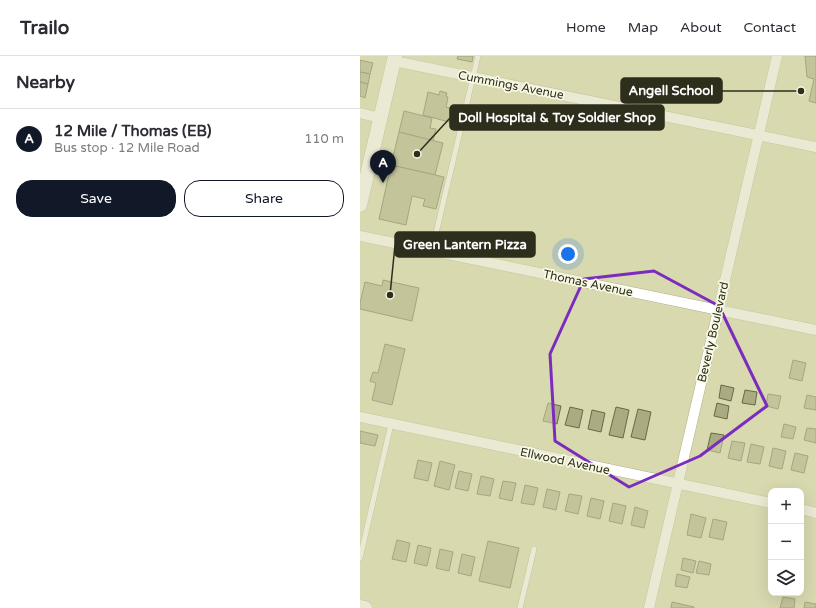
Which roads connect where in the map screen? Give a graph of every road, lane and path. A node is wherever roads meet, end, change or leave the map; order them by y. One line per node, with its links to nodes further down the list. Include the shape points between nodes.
1 (478, 56): 4 (lane)
2 (777, 56): 7 (street, Beverly Boulevard)
3 (394, 59): 4 (street, Cummings Avenue); 6 (main road)
4 (472, 77): 7 (street, Cummings Avenue); 11 (lane)
5 (360, 113): 6 (street)
6 (380, 118): 9 (main road)
7 (758, 136): 8 (street, Cummings Avenue); 12 (street, Beverly Boulevard)
8 (816, 147)
9 (360, 205)
10 (360, 236): 11 (street, Thomas Avenue)
11 (432, 250): 12 (street, Thomas Avenue)
12 (718, 310): 13 (street, Thomas Avenue); 16 (street, Beverly Boulevard)
13 (816, 330)
14 (360, 417): 15 (street, Ellwood Avenue)
15 (391, 424): 16 (street, Ellwood Avenue); 21 (lane)
16 (678, 484): 17 (street, Ellwood Avenue); 25 (street, Beverly Boulevard)
17 (768, 502)
18 (804, 510): 19 (street)
19 (816, 512)
20 (534, 549): 24 (lane)
21 (360, 558)
22 (360, 607): 23 (main road)
23 (365, 608)
24 (520, 608)
25 (649, 608)

